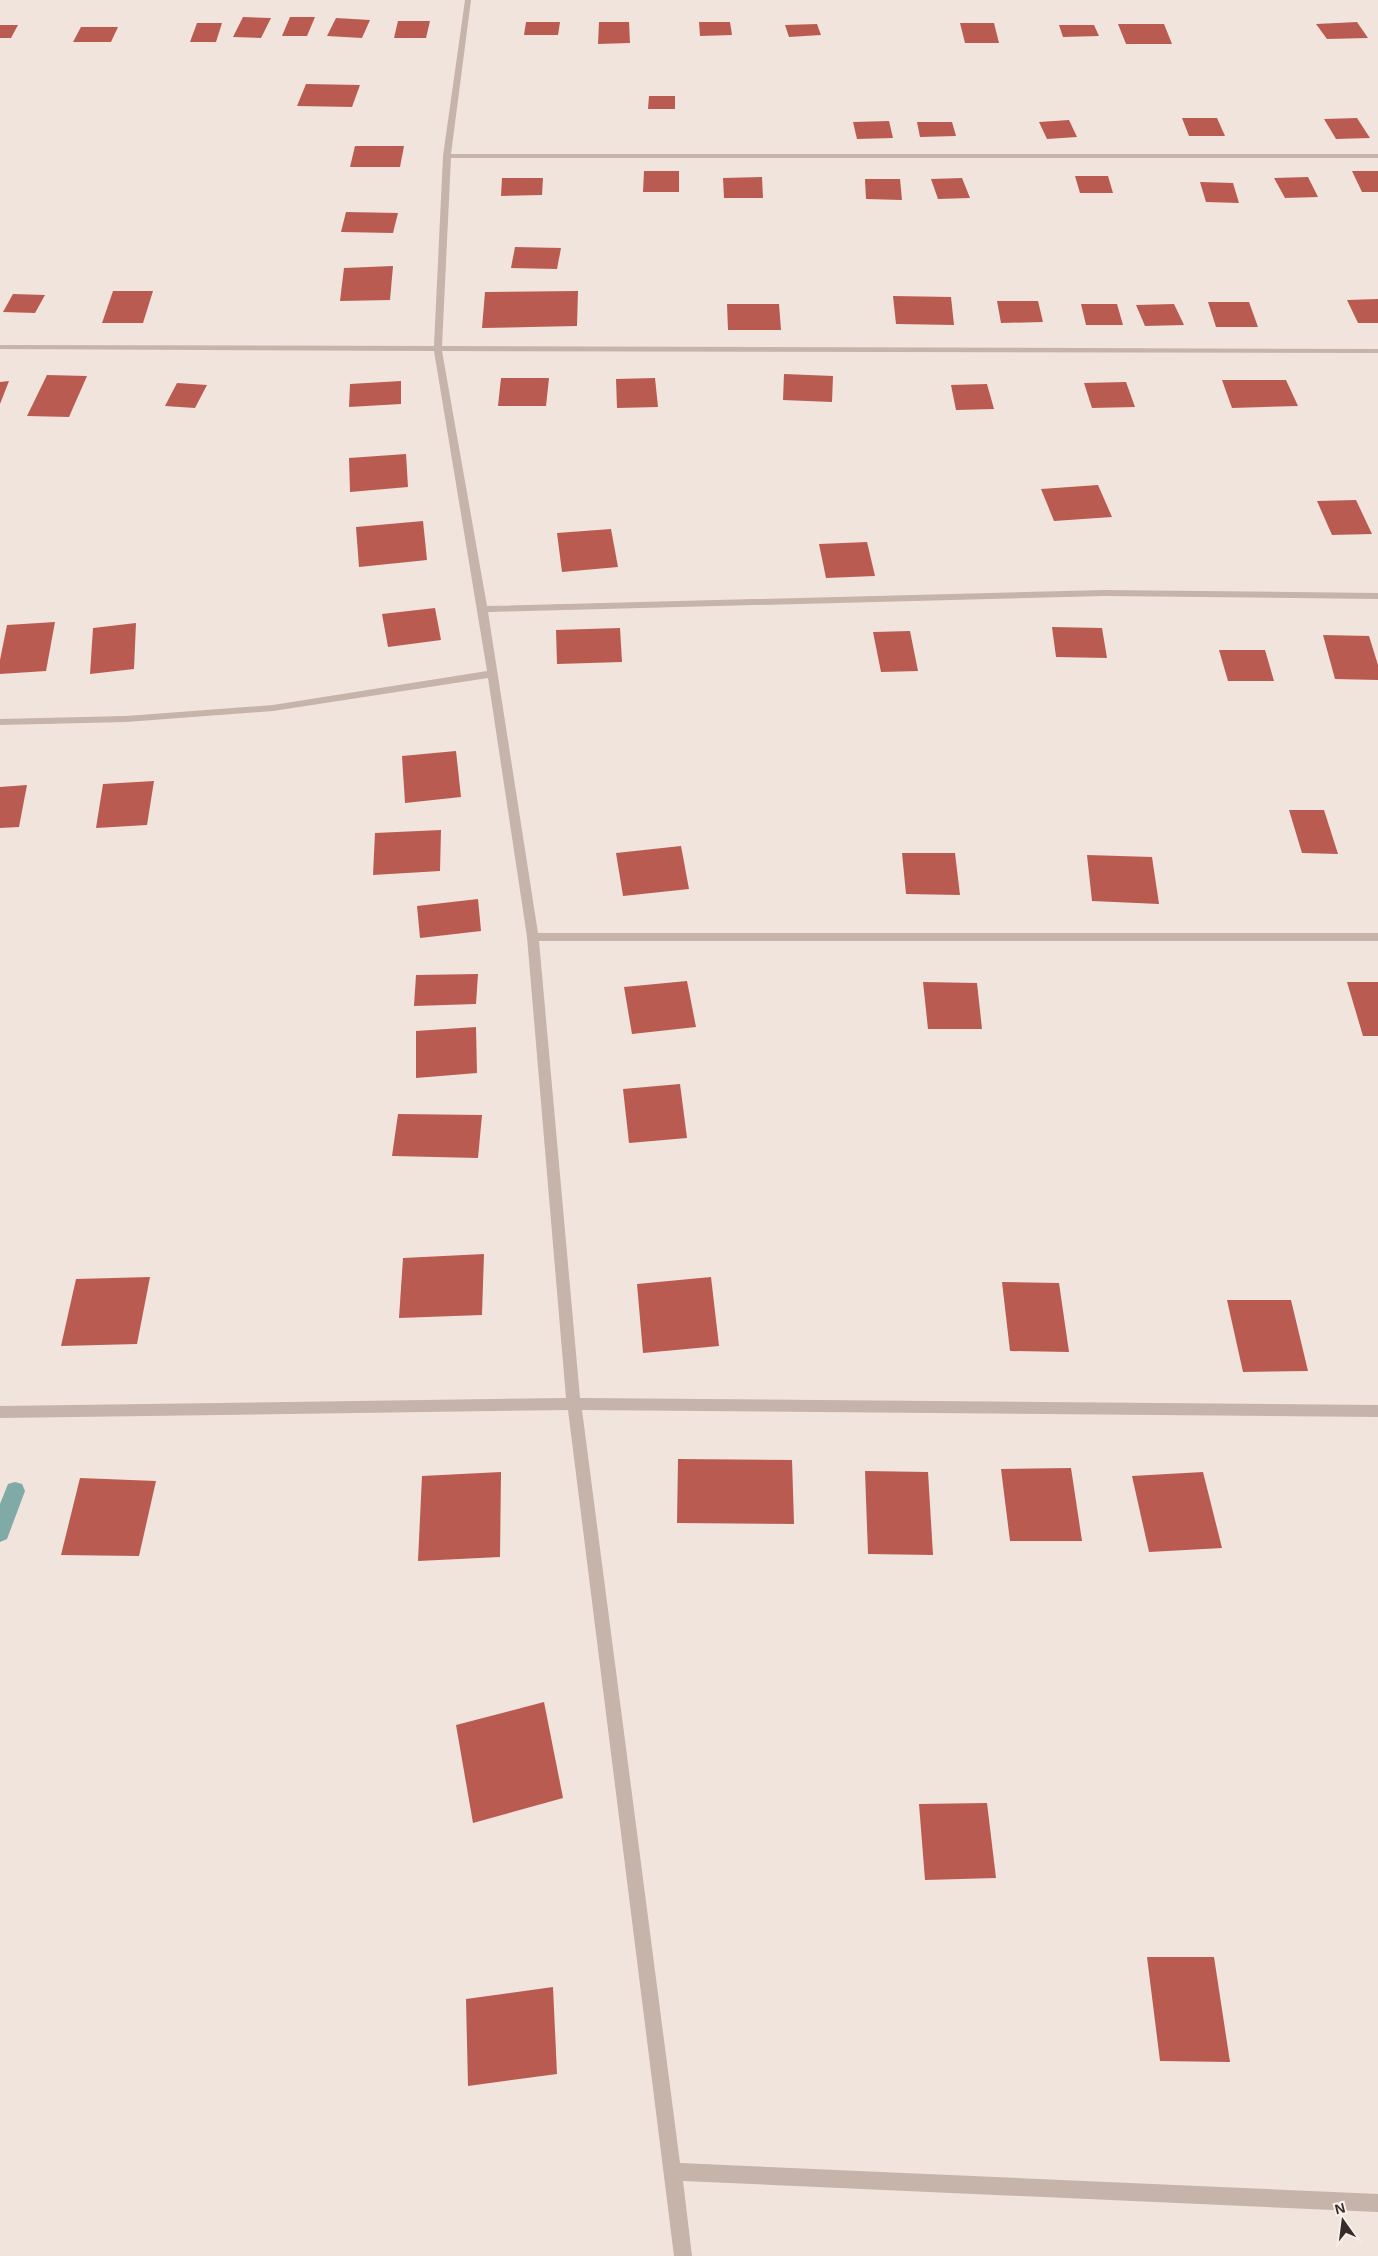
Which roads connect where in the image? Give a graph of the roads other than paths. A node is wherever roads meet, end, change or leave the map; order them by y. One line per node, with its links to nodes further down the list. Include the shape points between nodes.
1 (468, 0): 2 (street)
2 (447, 156): 3 (street); 5 (street)
3 (1378, 156)
4 (0, 347): 5 (street)
5 (438, 349): 6 (street); 8 (street)
6 (1378, 351)
7 (1378, 596): 8 (street, via 1105,593)
8 (483, 609): 9 (street)
9 (492, 674): 10 (street, via 273,708 126,719); 11 (street)
10 (0, 722)
11 (532, 937): 12 (street); 13 (street)
12 (1378, 937)
13 (574, 1404): 14 (street); 15 (street); 16 (street)
14 (1378, 1411)
15 (0, 1412)
16 (674, 2172): 17 (street); 18 (street)
17 (1378, 2203)
18 (683, 2256)

